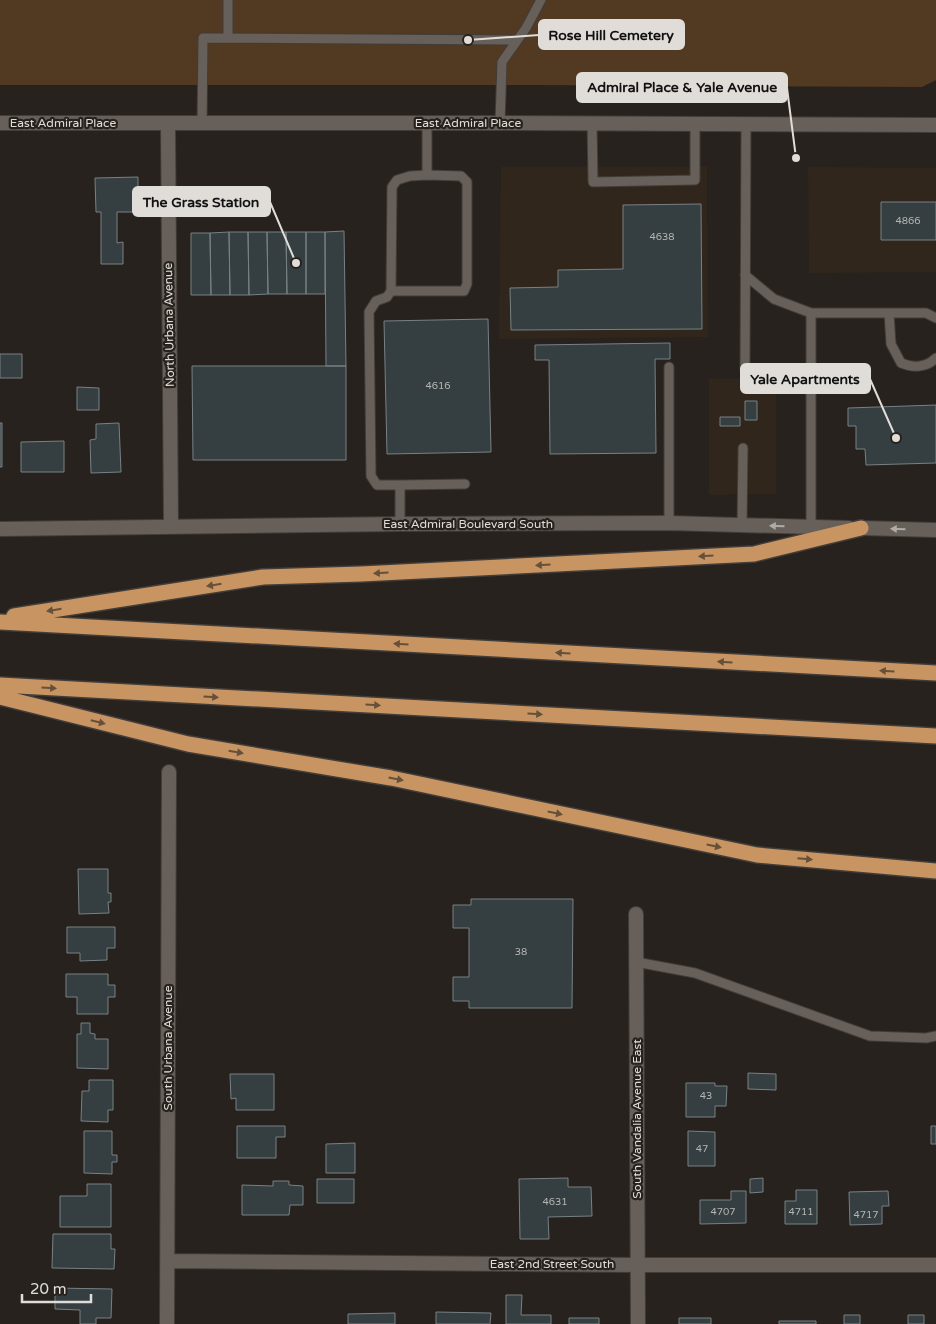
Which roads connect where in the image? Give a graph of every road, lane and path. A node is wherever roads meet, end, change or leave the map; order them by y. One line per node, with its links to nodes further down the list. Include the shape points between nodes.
1 (228, 0): 3 (lane)
2 (541, 0): 4 (lane)
3 (228, 38): 4 (lane); 7 (lane, via 203,38)
4 (517, 40): 9 (lane, via 502,62)
5 (0, 123): 6 (street, East Admiral Place)
6 (168, 123): 7 (street, East Admiral Place); 30 (street, North Urbana Avenue)
7 (202, 123): 8 (street, East Admiral Place)
8 (427, 123): 9 (street, East Admiral Place); 14 (lane)
9 (500, 123): 10 (street, East Admiral Place)
10 (592, 123): 11 (street, East Admiral Place); 11 (lane, via 593,182 695,180)
11 (695, 124): 12 (street, East Admiral Place)
12 (746, 124): 13 (street, East Admiral Place); 15 (lane)
13 (936, 125)
14 (427, 175): 16 (lane, via 397,180 392,187); 16 (lane, via 461,176 467,182 467,284 464,291)
15 (745, 275): 17 (lane, via 774,299); 22 (lane)
16 (391, 291): 25 (lane, via 387,297 376,301 369,312 371,476 377,485)
17 (811, 313): 18 (lane); 29 (lane)
18 (889, 313): 19 (lane, via 926,313); 20 (lane, via 891,344 901,363 911,367 922,366)
19 (936, 318)
20 (936, 358)
21 (669, 367): 26 (lane)
22 (745, 369)
23 (743, 448): 28 (lane)
24 (465, 484): 25 (lane)
25 (400, 485): 27 (lane)
26 (669, 523): 27 (street, East Admiral Boulevard South); 28 (street, East Admiral Boulevard South)
27 (400, 524): 30 (street, East Admiral Boulevard South)
28 (742, 525): 29 (street, East Admiral Boulevard South, one-way to 28)
29 (811, 527): 31 (street, East Admiral Boulevard South)
30 (171, 528): 32 (street, East Admiral Boulevard South)
31 (861, 528): 33 (street, East Admiral Boulevard South, one-way to 31); 34 (highway, one-way to 34, via 754,554 262,577)
32 (0, 529)
33 (936, 530)
34 (0, 620): 35 (highway, one-way to 34)
35 (936, 673)
36 (0, 685): 38 (highway, one-way to 38)
37 (0, 698): 40 (highway, one-way to 40, via 188,744 391,778 756,855)
38 (936, 736)
39 (169, 772): 44 (street, South Urbana Avenue)
40 (936, 871)
41 (636, 914): 42 (street, South Vandalia Avenue East)
42 (636, 962): 43 (lane, via 695,974 870,1036); 45 (street, South Vandalia Avenue East)
43 (936, 1036)
44 (168, 1261): 45 (street, East 2nd Street South); 47 (street, South Urbana Avenue)
45 (638, 1265): 46 (street, East 2nd Street South); 48 (street, South Vandalia Avenue East)
46 (936, 1265)
47 (167, 1324)
48 (638, 1324)

